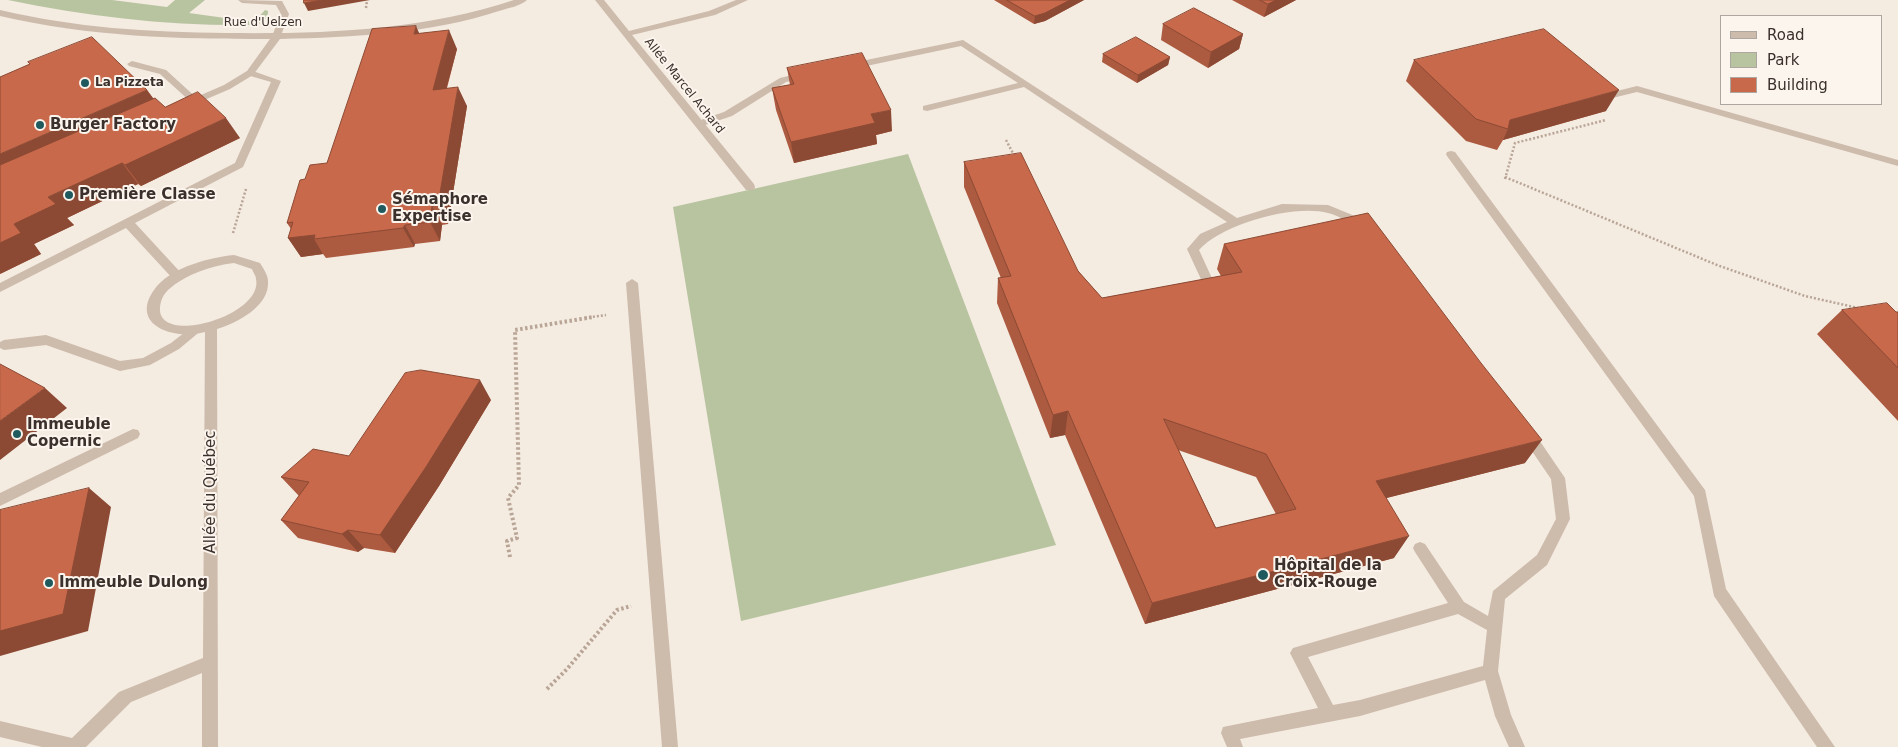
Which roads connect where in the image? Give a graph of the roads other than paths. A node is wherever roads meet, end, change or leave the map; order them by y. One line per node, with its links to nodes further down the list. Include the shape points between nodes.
1 (242, 0): 7 (street, via 279,3 285,14)
2 (523, 0): 7 (street, Rue d'Uelzen, via 476,16 435,24)
3 (600, 0): 6 (street, Allée Marcel Achard)
4 (744, 0): 6 (street, via 712,13)
5 (0, 13): 7 (street, Rue d'Uelzen, via 56,25 164,35)
6 (627, 34): 17 (street, Allée Marcel Achard)
7 (277, 36): 10 (street)
8 (132, 64): 14 (street, via 163,72)
9 (838, 68): 12 (street, via 963,43)
10 (250, 72): 14 (street, via 228,87); 22 (street, via 276,81 239,165)
11 (819, 72): 17 (street, via 783,80 728,114)
12 (1026, 84): 15 (street); 21 (street)
13 (1609, 96): 19 (street, via 1637,89)
14 (195, 101): 16 (street)
15 (927, 108)
16 (177, 109)
17 (699, 124): 20 (street, Allée Marcel Achard)
18 (1451, 154): 46 (street, via 1700,494 1719,590)
19 (1898, 162)
20 (750, 187)
21 (1236, 222): 23 (street, via 1282,208 1328,209); 26 (street, via 1204,237 1193,249)
22 (128, 223): 24 (street); 27 (street)
23 (1377, 230)
24 (178, 277): 28 (street, via 203,264 224,260 250,263 260,271 263,283 252,304); 29 (street, via 157,299 154,308 156,319 166,328)
25 (632, 283): 43 (street)
26 (1210, 287)
27 (0, 288)
28 (212, 328): 29 (street); 37 (street, Allée du Québec)
29 (193, 331): 30 (street, via 175,346 146,362 120,366 46,340)
30 (4, 345)
31 (1524, 428): 36 (street, via 1558,478 1563,518 1542,560 1498,596)
32 (133, 434): 33 (street)
33 (0, 500)
34 (1420, 548): 35 (street)
35 (1459, 607): 36 (street); 39 (street, via 1298,653)
36 (1495, 627): 38 (street)
37 (211, 662): 41 (street, via 125,697); 42 (street, Allée du Québec)
38 (1490, 671): 39 (street); 45 (street, via 1503,716)
39 (1329, 714): 44 (street, via 1229,733)
40 (0, 729): 41 (street)
41 (75, 747)
42 (210, 747)
43 (670, 747)
44 (1235, 747)
45 (1517, 747)
46 (1827, 747)

